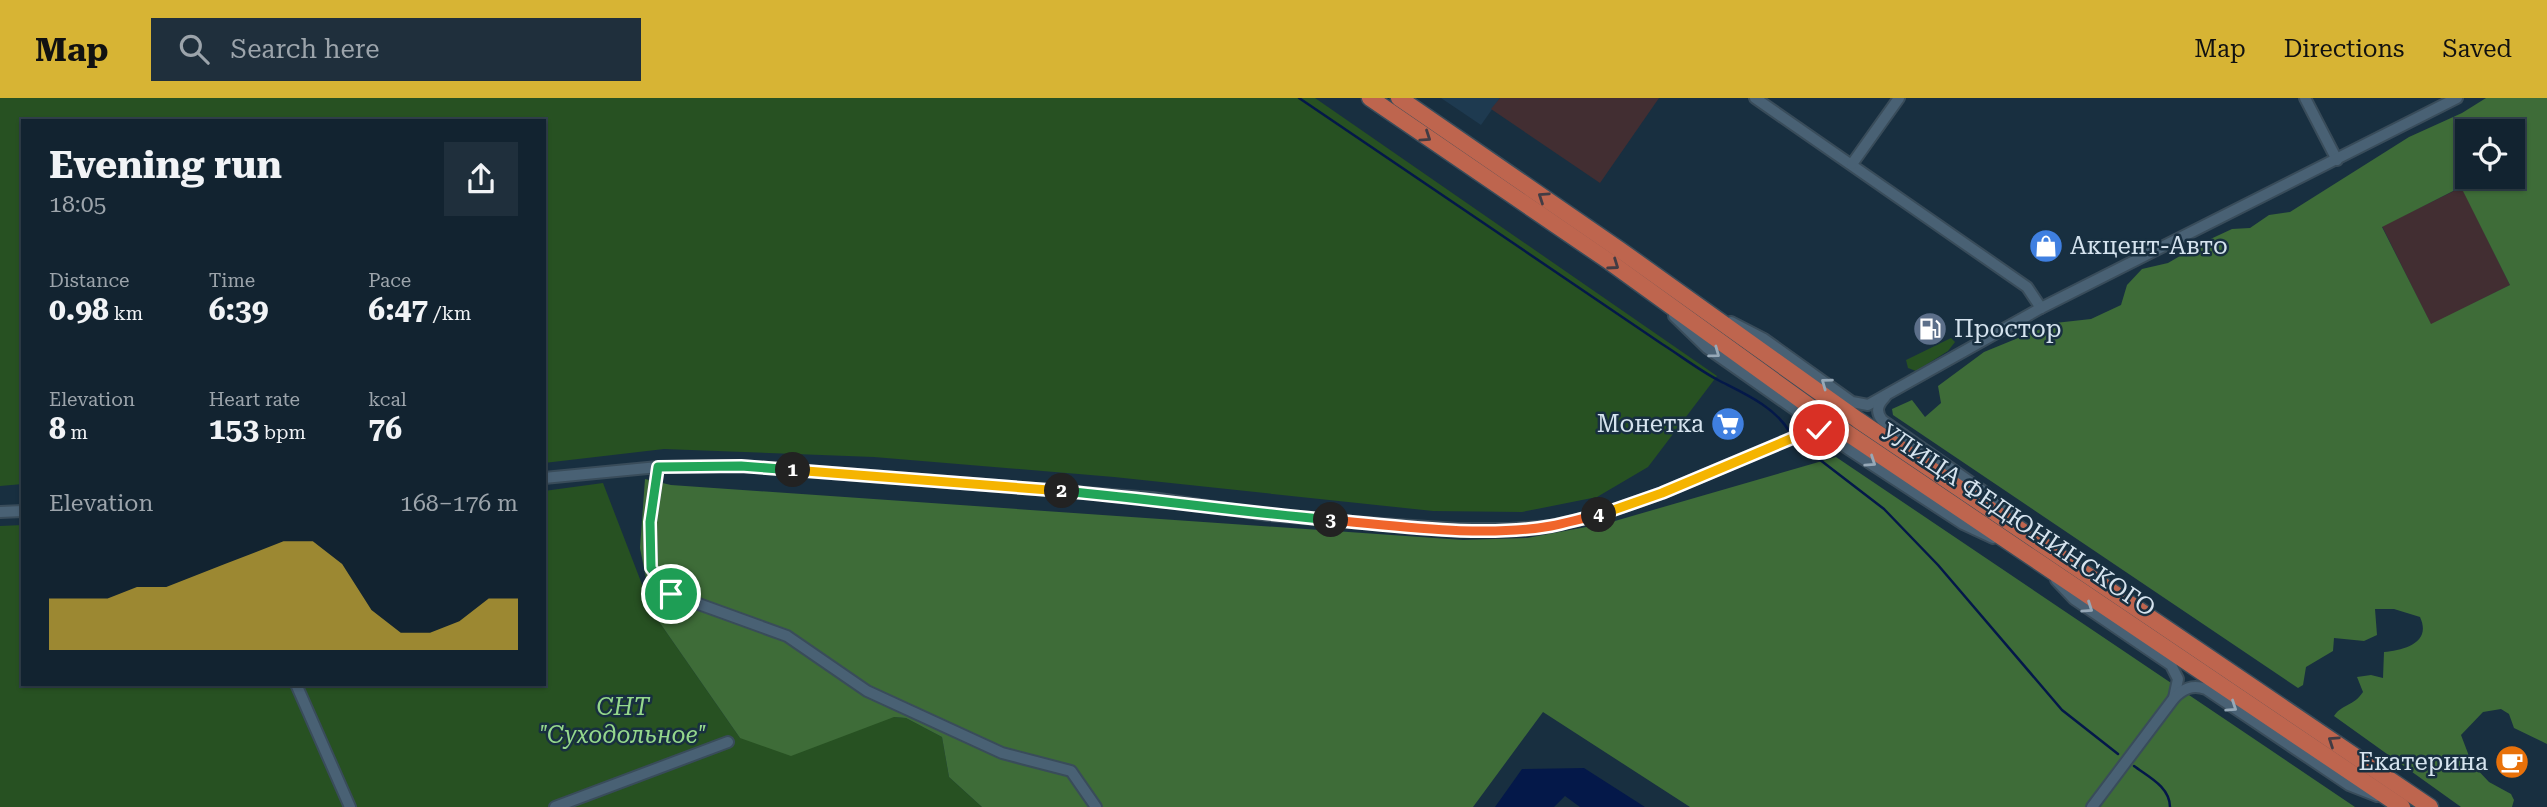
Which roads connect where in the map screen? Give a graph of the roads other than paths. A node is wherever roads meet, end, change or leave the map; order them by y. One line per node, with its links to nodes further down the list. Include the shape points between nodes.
1 (1370, 98): 9 (highway, УЛИЦА ФЕДЮНИНСКОГО, one-way to 9)
2 (1399, 98): 10 (highway, УЛИЦА ФЕДЮНИНСКОГО, one-way to 2)
3 (1755, 98): 8 (street)
4 (1899, 98): 8 (street)
5 (2305, 98): 7 (street)
6 (2457, 98): 7 (street)
7 (2337, 160): 11 (street)
8 (1852, 164): 11 (street, via 2026,287)
9 (1647, 289): 13 (street, one-way to 13, via 1707,348 1797,411 1801,427); 18 (highway, УЛИЦА ФЕДЮНИНСКОГО, via 1834,424)
10 (1700, 307): 12 (street, one-way to 10, via 1868,405 1856,404 1764,338); 18 (highway, УЛИЦА ФЕДЮНИНСКОГО)
11 (2041, 308): 12 (street)
12 (1885, 397): 18 (street, via 1878,411 1882,420 1986,493)
13 (1790, 439): 14 (street, via 1599,515 1509,529 1304,518 1152,499 741,466); 18 (street, one-way to 18, via 1813,430 1825,431 1963,524)
14 (658, 467): 15 (street); 25 (street, via 650,522 651,568 671,594 787,636 867,691 1002,753 1071,771)
15 (546, 478)
16 (21, 511): 17 (street)
17 (0, 512)
18 (2041, 557): 20 (street, one-way to 20, via 2074,599 2171,665 2178,679); 22 (highway, УЛИЦА ФЕДЮНИНСКОГО); 27 (highway, УЛИЦА ФЕДЮНИНСКОГО, one-way to 18)
19 (297, 686): 23 (street)
20 (2174, 698): 22 (street, one-way to 22, via 2187,688 2206,689 2349,785); 26 (street)
21 (728, 742): 24 (street)
22 (2401, 806)
23 (350, 807)
24 (555, 807)
25 (1096, 807)
26 (2092, 807)
27 (2430, 807)

